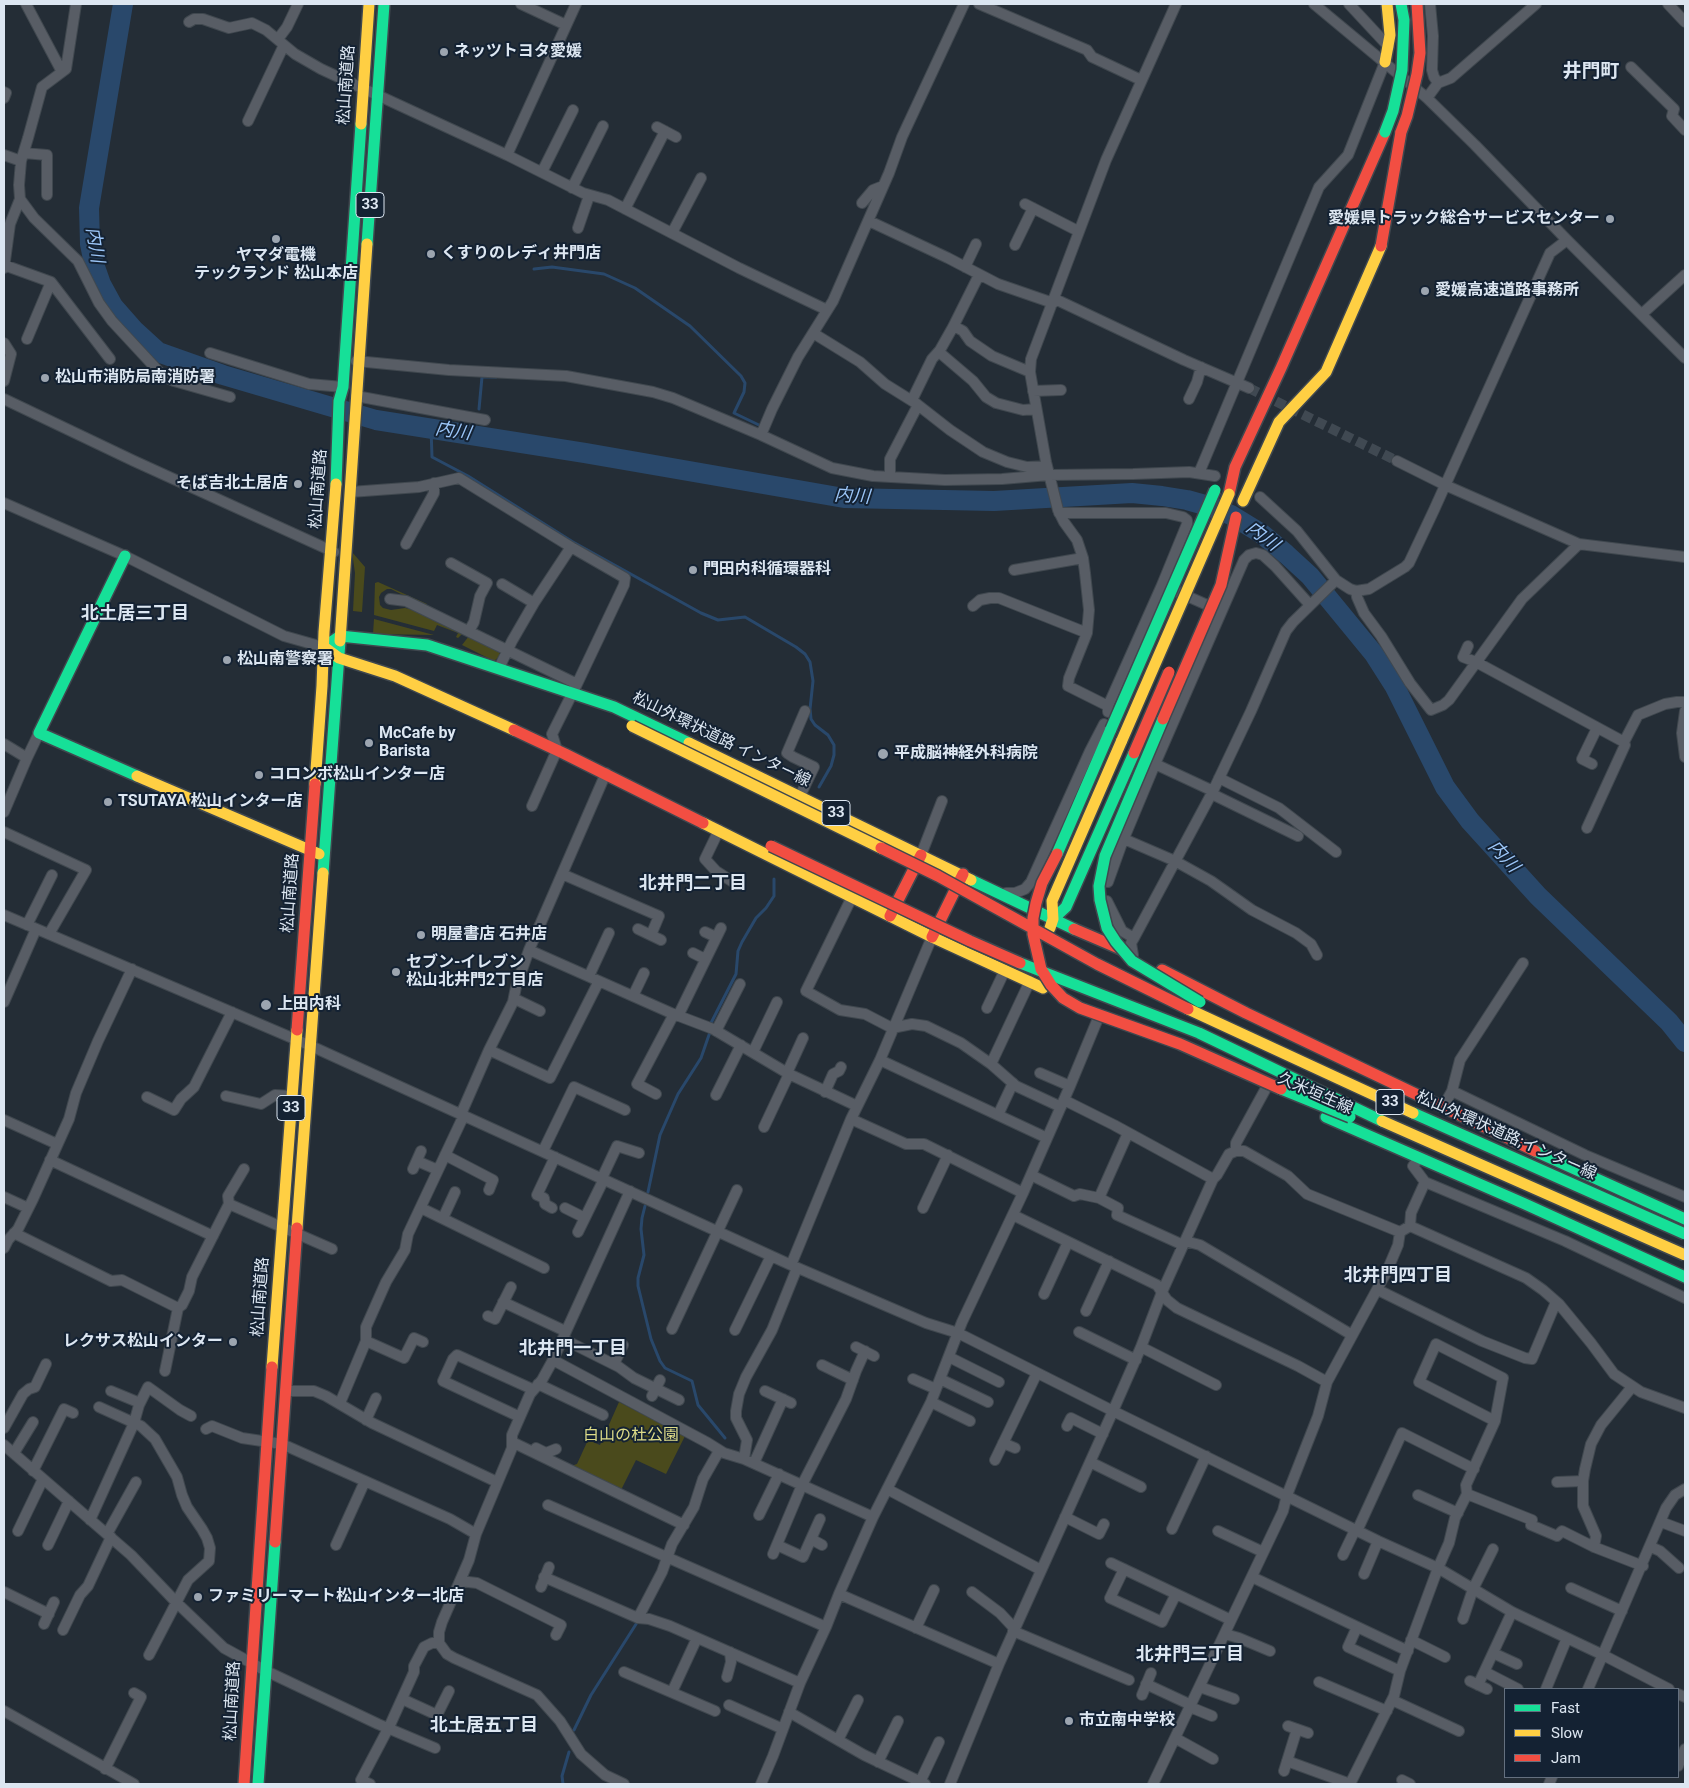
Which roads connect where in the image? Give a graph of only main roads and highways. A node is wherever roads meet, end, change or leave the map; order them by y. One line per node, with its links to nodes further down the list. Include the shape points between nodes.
1 (369, 4): 14 (main road, 松山南道路 / 33)
2 (384, 4): 13 (main road, 松山南道路 / 33)
3 (1387, 4): 6 (main road, via 1390,23)
4 (1401, 4): 7 (main road, bridge, via 1404,20 1402,70 1385,132)
5 (1417, 4): 8 (main road, bridge, via 1420,35 1418,74 1401,132 1381,246 1326,372 1279,422)
6 (1385, 62)
7 (1234, 467): 24 (main road, bridge, via 1229,494 1052,900); 31 (main road, bridge, via 1215,490 1077,810 1042,883 1033,918 1041,969 1050,985 1080,1008 1180,1044 1320,1106)
8 (1236, 517): 10 (main road, bridge); 29 (main road, bridge, via 1221,585 1104,856 1099,886 1103,913 1110,934 1132,962)
9 (125, 556): 19 (main road, via 39,733)
10 (1212, 571)
11 (1204, 589): 12 (main road)
12 (1193, 616)
13 (340, 636): 14 (main road); 15 (main road, 松山南道路 / 33); 17 (main road, 松山外環状道路 インター線 / 33, via 426,645 574,688)
14 (323, 647): 15 (main road, 33); 19 (main road, 松山南道路 / 33)
15 (338, 658): 18 (main road, 33, via 395,676 453,701); 21 (main road, 松山南道路 / 33)
16 (1173, 662): 24 (main road, bridge, via 1066,907)
17 (596, 701): 20 (main road, 松山外環状道路 インター線 / 33, via 637,717); 29 (main road, 松山外環状道路;インター線 / 33, bridge, via 632,726 929,872 1097,964)
18 (679, 809): 23 (main road, 33); 31 (main road, 33, bridge, via 771,846 1023,964 1199,1033)
19 (310, 850): 21 (main road); 37 (main road, 松山南道路 / 33)
20 (921, 855): 22 (main road, 松山外環状道路 インター線 / 33); 23 (main road)
21 (324, 857): 38 (main road, 松山南道路 / 33)
22 (963, 874): 24 (main road, 松山外環状道路 インター線 / 33); 25 (main road)
23 (890, 916): 25 (main road, 33)
24 (1053, 919): 26 (main road); 27 (main road, 松山外環状道路 インター線 / 33, via 1133,955)
25 (932, 937): 26 (main road, 33)
26 (1030, 981): 28 (main road, 久米垣生線 / 33)
27 (1232, 1006): 28 (main road); 30 (main road)
28 (1207, 1064): 32 (main road, 久米垣生線)
29 (1388, 1102): 34 (main road, 松山外環状道路;インター線 / 33, bridge)
30 (1443, 1107): 32 (main road); 33 (main road)
31 (1418, 1138): 35 (main road, 33, bridge)
32 (1419, 1158): 36 (main road, 久米垣生線)
33 (1685, 1219)
34 (1685, 1234)
35 (1685, 1255)
36 (1685, 1277)
37 (244, 1784)
38 (258, 1784)

